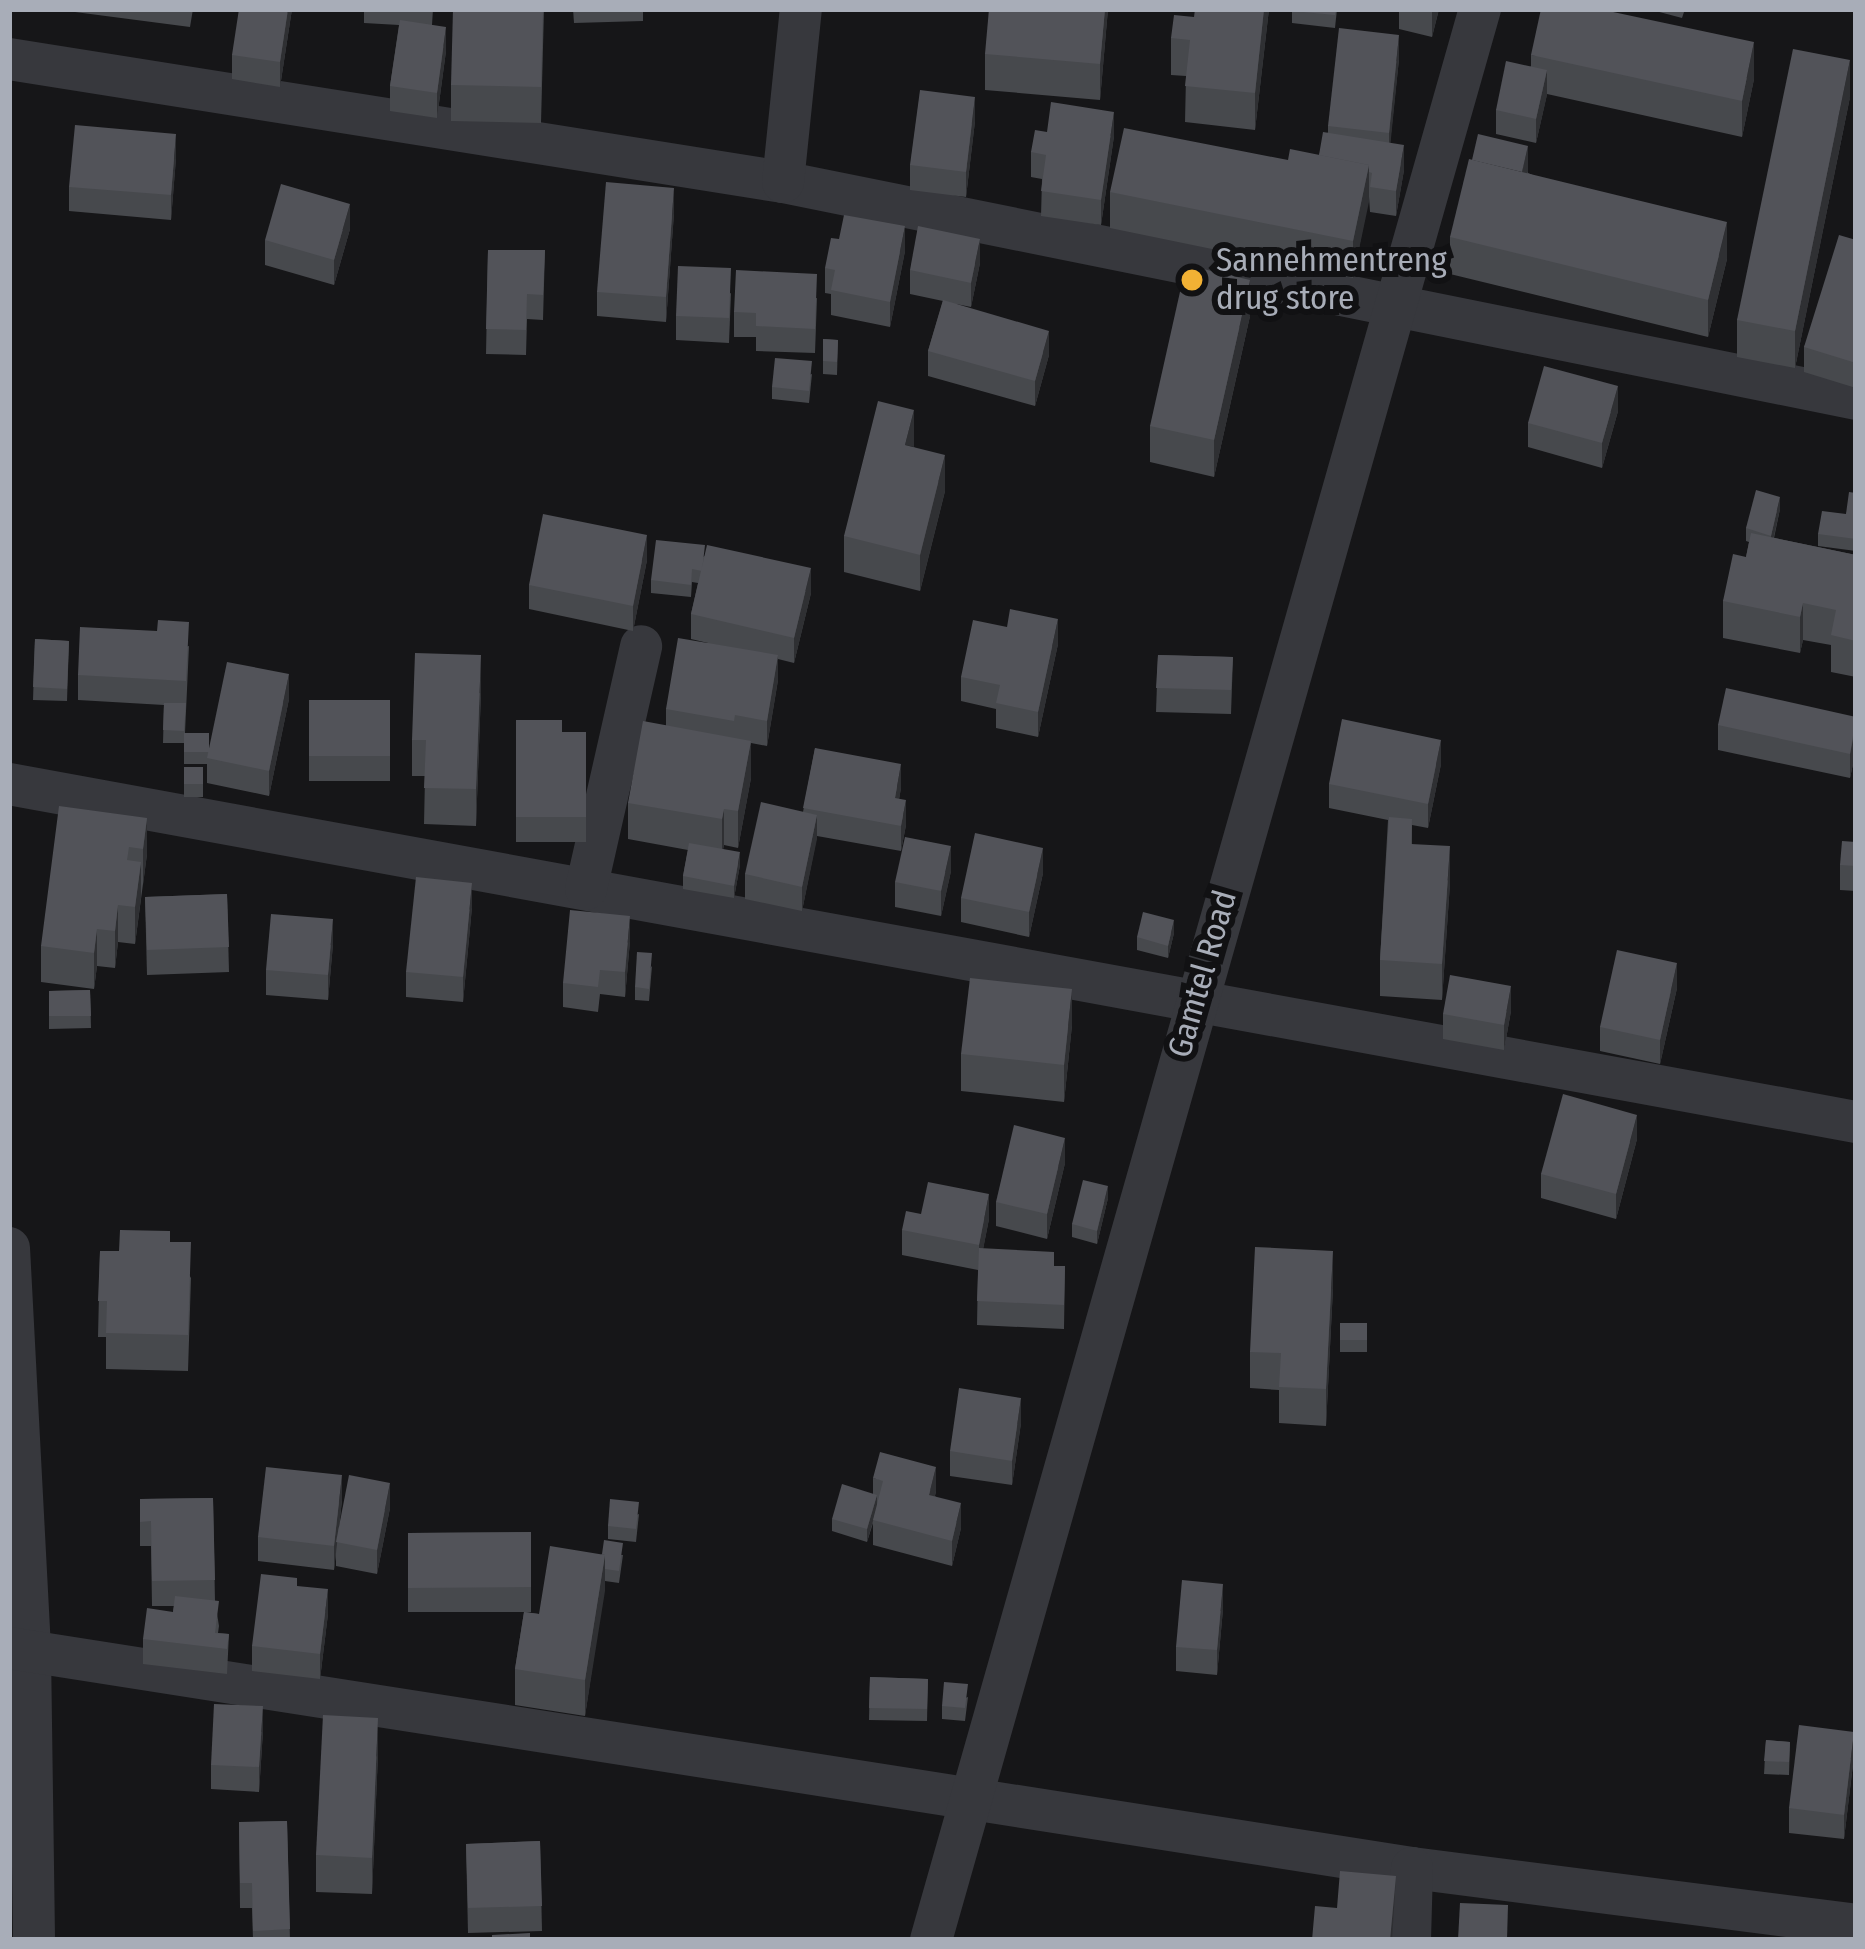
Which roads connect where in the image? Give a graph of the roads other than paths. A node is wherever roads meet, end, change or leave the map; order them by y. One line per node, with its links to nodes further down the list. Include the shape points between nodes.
1 (801, 9): 4 (street)
2 (1480, 9): 5 (street, Gamtel Road)
3 (9, 58): 4 (street)
4 (783, 182): 5 (street)
5 (1399, 304): 6 (street); 10 (street, Gamtel Road)
6 (1856, 399)
7 (641, 646): 9 (street)
8 (9, 784): 9 (street)
9 (586, 890): 10 (street)
10 (1195, 1000): 11 (street); 14 (street, Gamtel Road)
11 (1856, 1122)
12 (9, 1248): 13 (street)
13 (19, 1650): 14 (street); 17 (street)
14 (968, 1800): 15 (street); 18 (street, Gamtel Road)
15 (1412, 1868): 16 (street); 19 (street)
16 (1856, 1925)
17 (34, 1940)
18 (931, 1940)
19 (1409, 1940)

